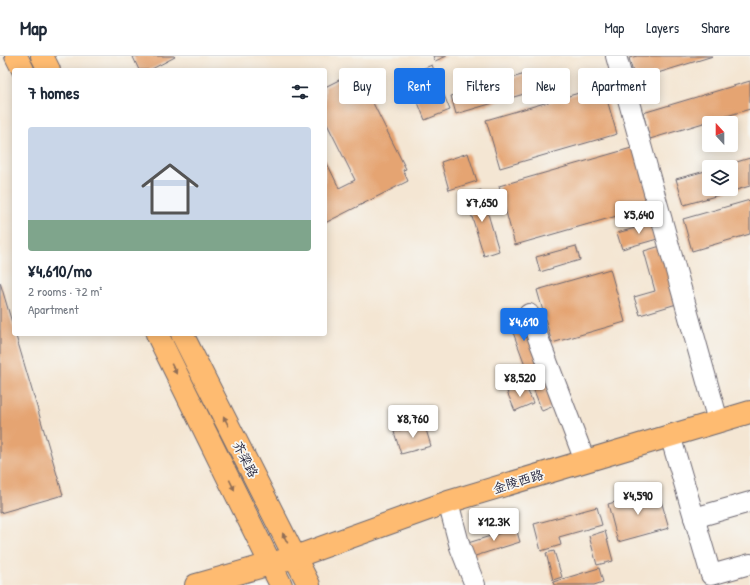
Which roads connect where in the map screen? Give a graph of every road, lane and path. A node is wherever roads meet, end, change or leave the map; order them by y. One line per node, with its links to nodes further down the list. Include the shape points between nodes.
1 (16, 56): 4 (main road)
2 (42, 56): 5 (main road)
3 (616, 56): 10 (street)
4 (22, 68)
5 (48, 68)
6 (529, 314): 12 (street)
7 (158, 336): 17 (main road, 齐梁路, one-way to 17)
8 (183, 336): 16 (main road, 齐梁路, one-way to 8)
9 (750, 412): 10 (main road, 金陵西路)
10 (718, 421): 11 (main road, 金陵西路)
11 (670, 435): 12 (main road, 金陵西路); 15 (street)
12 (585, 461): 13 (main road, 金陵西路)
13 (448, 502): 16 (main road, 金陵西路); 22 (street, via 460,547)
14 (750, 502): 15 (street)
15 (694, 518): 18 (street, via 711,575)
16 (295, 557): 17 (main road, 金陵西路); 21 (main road, 齐梁路)
17 (270, 564): 19 (main road, 金陵西路); 20 (main road, 齐梁路)
18 (750, 564)
19 (196, 585)
20 (281, 585)
21 (309, 585)
22 (475, 585)

